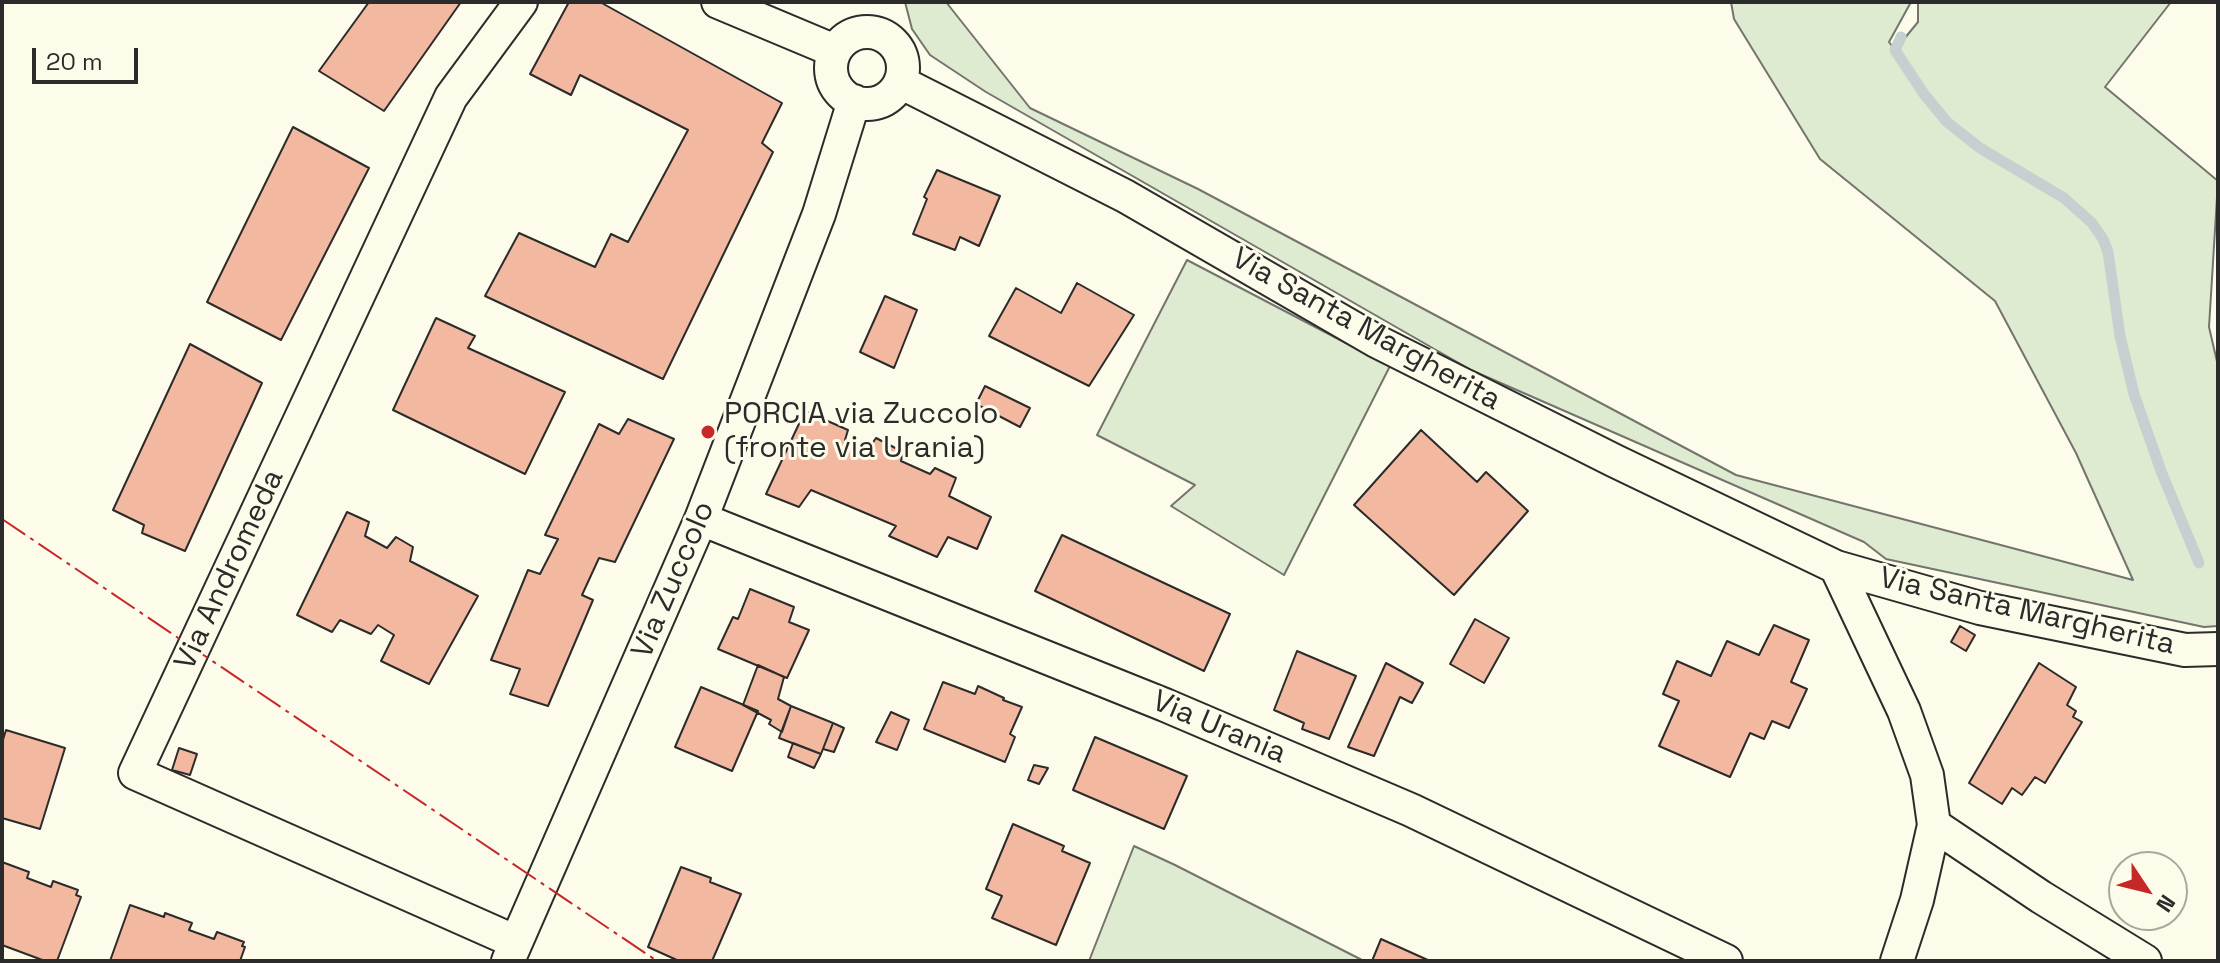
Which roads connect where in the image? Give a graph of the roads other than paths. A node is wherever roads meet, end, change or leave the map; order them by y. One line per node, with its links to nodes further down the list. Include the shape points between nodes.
1 (521, 2): 11 (street, Via Andromeda, via 451,97 135,773)
2 (718, 2): 4 (street)
3 (864, 17): 4 (street); 5 (street, via 903,58)
4 (835, 51): 6 (street, via 832,78)
5 (900, 82): 6 (street, via 879,102); 8 (street, Via Santa Margherita, via 1125,196 1376,341)
6 (854, 101): 7 (street, Via Zuccolo, via 819,214)
7 (701, 519): 11 (street, Via Zuccolo); 12 (street, Via Urania, via 1411,810)
8 (1836, 567): 9 (street, Via Santa Margherita, via 1980,608 2185,650); 10 (street, Via Santa Margherita, via 1904,711 1927,775)
9 (2218, 649)
10 (1934, 825): 13 (street); 14 (street)
11 (512, 951)
12 (1726, 961)
13 (1897, 961)
14 (2145, 961)

